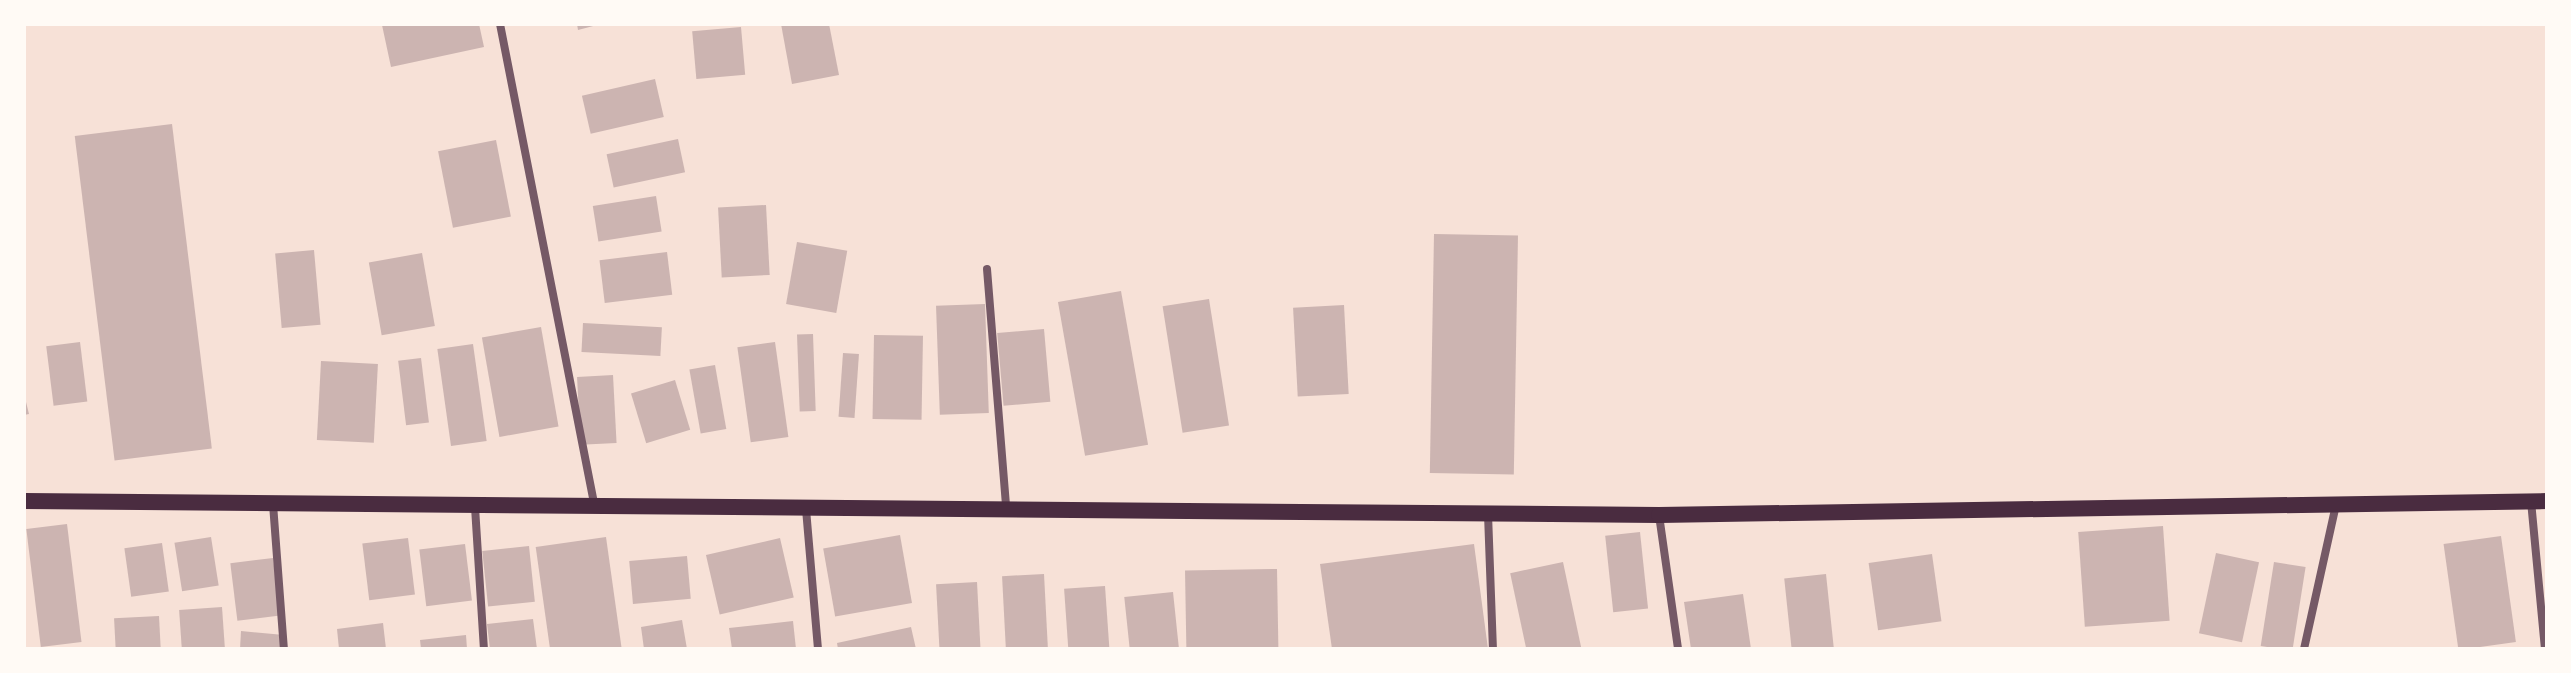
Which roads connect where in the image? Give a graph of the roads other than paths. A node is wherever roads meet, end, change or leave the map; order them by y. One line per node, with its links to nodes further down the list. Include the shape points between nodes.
1 (500, 24): 8 (street)
2 (987, 269): 6 (street)
3 (24, 501): 5 (main road)
4 (2539, 501): 7 (main road); 19 (street)
5 (273, 504): 9 (main road); 13 (street)
6 (1006, 505): 10 (main road); 11 (main road)
7 (2336, 505): 12 (main road); 18 (street)
8 (595, 506): 9 (main road); 10 (main road)
9 (475, 507): 14 (street)
10 (806, 509): 15 (street)
11 (1487, 513): 12 (main road); 16 (street)
12 (1659, 515): 17 (street)
13 (284, 649)
14 (484, 649)
15 (818, 649)
16 (1493, 649)
17 (1678, 649)
18 (2304, 649)
19 (2545, 649)

